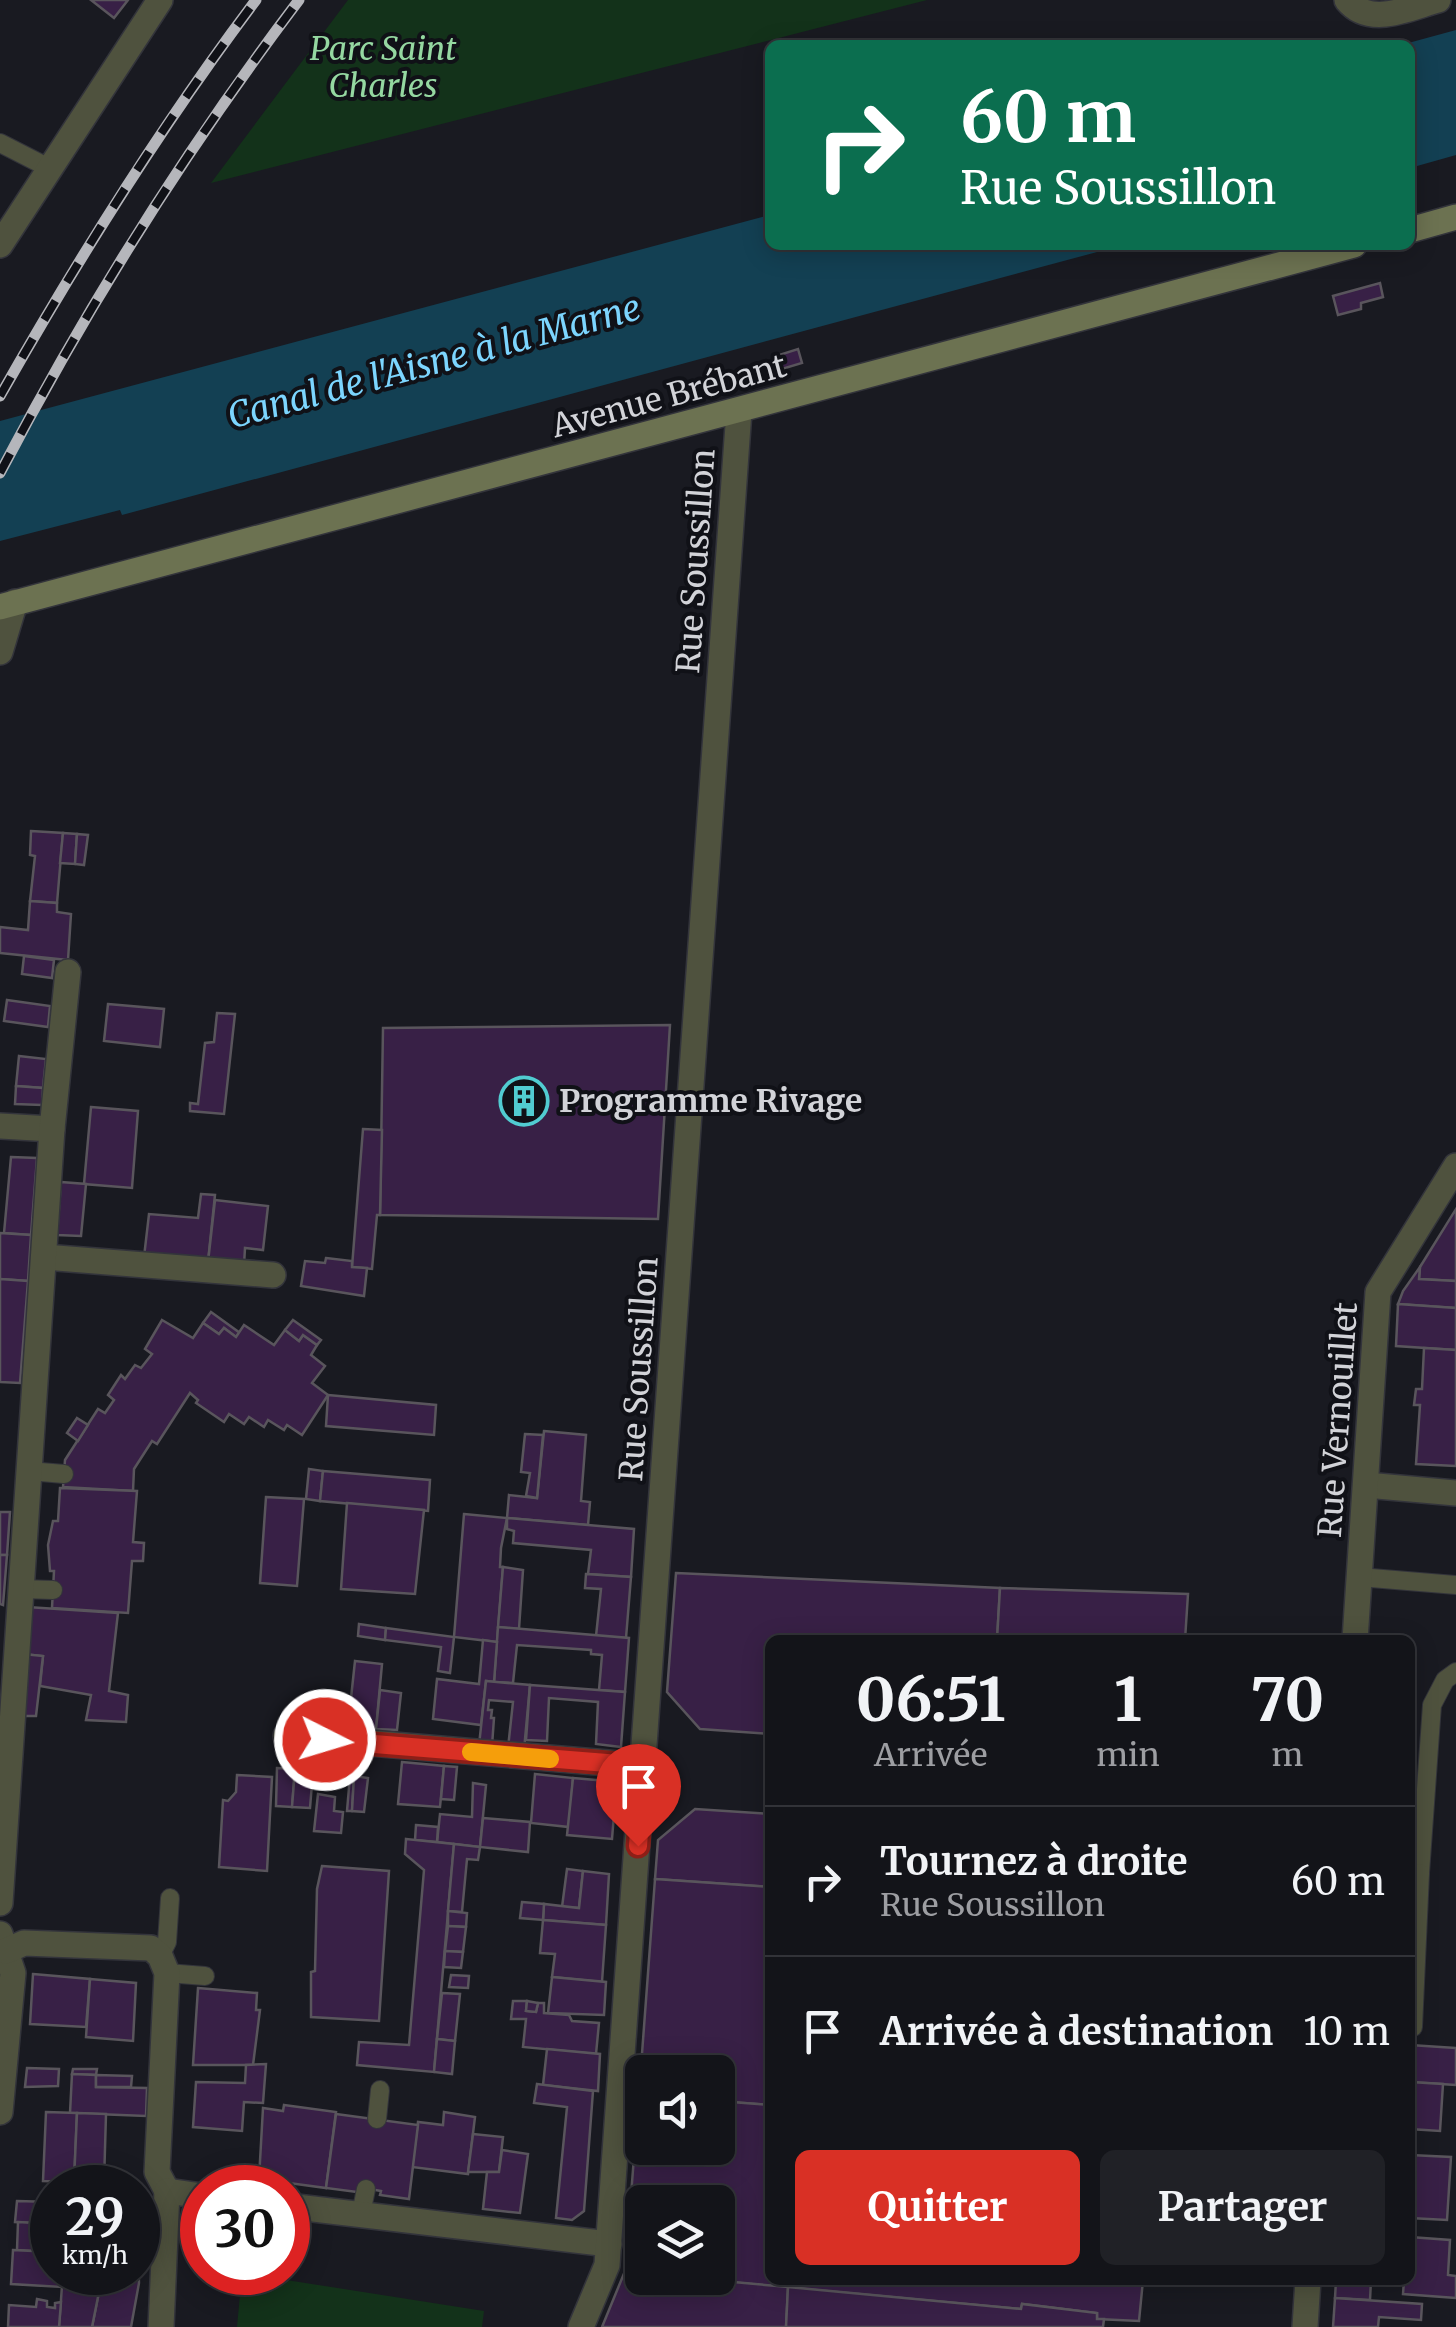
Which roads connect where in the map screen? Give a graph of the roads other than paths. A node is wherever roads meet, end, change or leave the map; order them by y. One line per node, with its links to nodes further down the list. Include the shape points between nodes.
1 (160, 0): 5 (street)
2 (1347, 0): 3 (street, via 1355,10 1378,16)
3 (1438, 0)
4 (0, 143): 5 (lane)
5 (49, 168): 8 (street)
6 (1456, 217): 7 (main road)
7 (1415, 229)
8 (0, 245)
9 (1335, 250): 10 (main road, Avenue Brébant)
10 (739, 411): 11 (main road, Avenue Brébant); 30 (street, Rue Soussillon)
11 (8, 604): 12 (street)
12 (0, 652)
13 (68, 972): 15 (street)
14 (0, 1126): 15 (street)
15 (52, 1129): 17 (street)
16 (1456, 1166): 21 (street, Rue Vernouillet, via 1378,1292)
17 (44, 1257): 18 (street); 19 (street)
18 (273, 1275)
19 (29, 1472): 20 (lane); 25 (street)
20 (64, 1474)
21 (1366, 1485): 22 (street); 23 (street, Rue Vernouillet)
22 (1456, 1493)
23 (1359, 1577): 24 (lane); 27 (street, Rue Vernouillet)
24 (1456, 1585)
25 (21, 1590): 26 (lane); 33 (street)
26 (53, 1590)
27 (1355, 1635)
28 (1456, 1672): 31 (lane, via 1432,1705)
29 (286, 1736): 30 (street)
30 (644, 1766): 45 (street, Rue Soussillon)
31 (1415, 1873)
32 (170, 1898): 35 (lane)
33 (0, 1903)
34 (3, 1942): 35 (street, via 152,1948); 38 (street, via 14,1974)
35 (163, 1965): 36 (lane); 41 (street, via 157,2172)
36 (205, 1976)
37 (380, 2090): 39 (lane)
38 (0, 2112)
39 (378, 2119)
40 (366, 2188): 44 (lane)
41 (168, 2192): 42 (street); 47 (street)
42 (180, 2193)
43 (310, 2208): 44 (street)
44 (361, 2214): 45 (street)
45 (609, 2244): 48 (street, Rue Soussillon)
46 (1308, 2285): 49 (street)
47 (161, 2327)
48 (581, 2327)
49 (1305, 2327)

